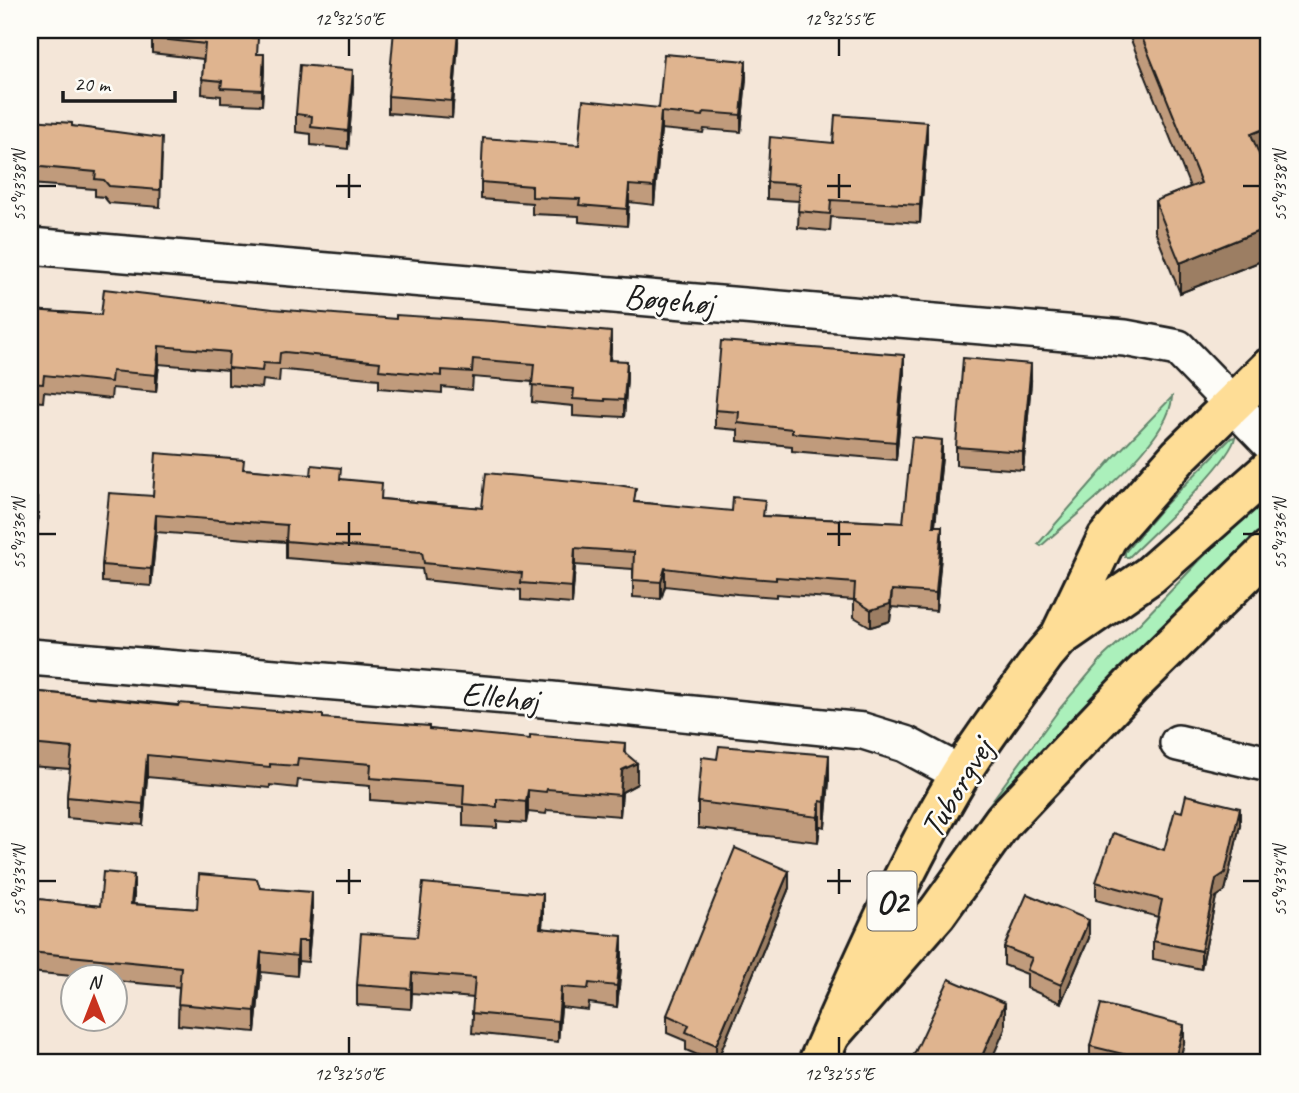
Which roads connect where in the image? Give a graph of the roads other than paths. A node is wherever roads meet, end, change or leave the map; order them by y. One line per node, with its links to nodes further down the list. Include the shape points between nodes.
1 (30, 246): 3 (street, Bøgehøj, via 1125,338 1178,348)
2 (1269, 368): 3 (main road, Tuborgvej / O2)
3 (1232, 401): 4 (street, Bøgehøj); 7 (main road, Tuborgvej / O2, via 1107,538)
4 (1269, 442)
5 (1269, 470): 7 (main road, Tuborgvej / O2, via 1150,575)
6 (1269, 550): 12 (main road, via 1003,821 937,913)
7 (1059, 638): 11 (main road, Tuborgvej / O2)
8 (30, 657): 11 (street, Ellehøj, via 533,698 863,731 905,744)
9 (1178, 743): 10 (street)
10 (1269, 764)
11 (961, 774): 12 (main road, Tuborgvej / O2, via 884,918)
12 (825, 1048)

